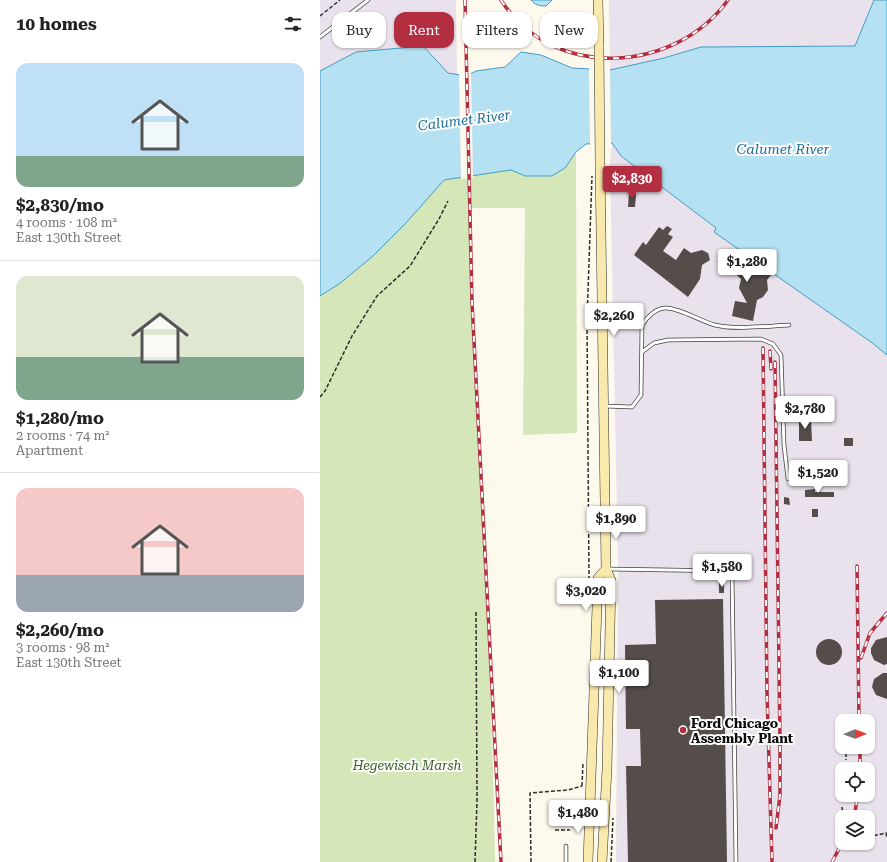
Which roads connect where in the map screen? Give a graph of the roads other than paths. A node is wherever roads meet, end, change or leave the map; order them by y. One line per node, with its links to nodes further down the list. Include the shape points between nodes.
1 (368, 0): 3 (lane)
2 (598, 0): 6 (main road, bridge)
3 (320, 37)
4 (789, 325): 5 (lane, via 716,326 666,308 648,316 642,325)
5 (642, 352): 6 (lane, via 641,395 632,407); 7 (lane, via 654,343 668,340 761,339 773,344 782,354 784,445)
6 (604, 406): 8 (main road)
7 (788, 479)
8 (606, 568): 11 (main road, via 598,578); 12 (main road, via 611,580 607,769); 13 (lane, via 732,571)
9 (566, 846): 10 (lane)
10 (566, 862)
11 (588, 862)
12 (602, 862)
13 (736, 862)

